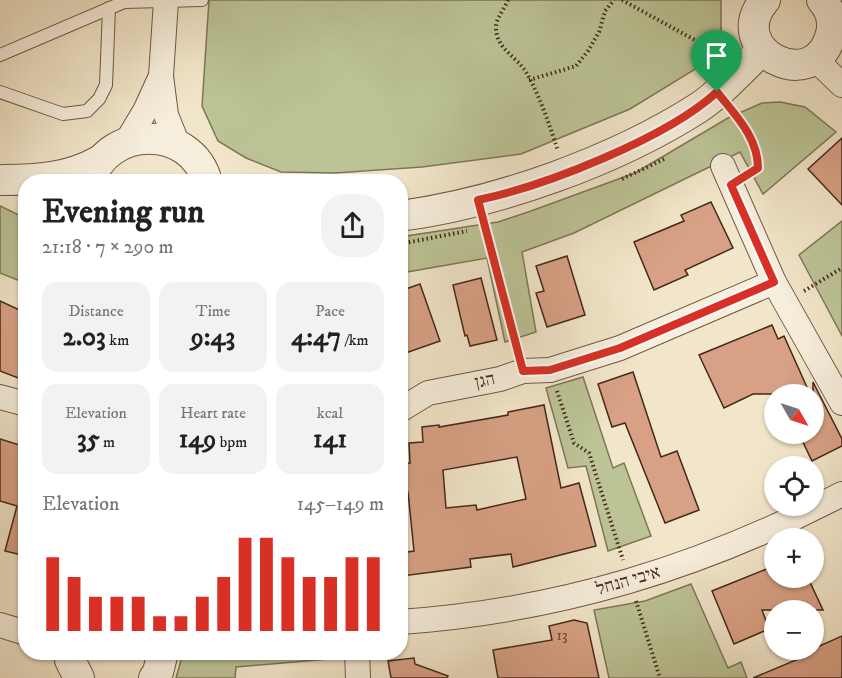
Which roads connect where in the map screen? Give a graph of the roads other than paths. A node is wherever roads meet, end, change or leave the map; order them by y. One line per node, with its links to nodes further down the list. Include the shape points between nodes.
1 (202, 0): 3 (lane)
2 (765, 0): 7 (street, via 755,20)
3 (166, 1): 5 (lane, via 124,2); 9 (street)
4 (827, 2): 8 (street, via 832,30 828,43)
5 (109, 8): 6 (lane); 11 (lane, via 106,85 87,111 63,114)
6 (0, 55)
7 (753, 59): 8 (street, via 783,64 804,64); 18 (street, via 700,107 646,138 504,195)
8 (814, 59): 10 (street)
9 (161, 76): 12 (street); 13 (street, via 166,115)
10 (842, 85)
11 (0, 92)
12 (127, 141): 13 (street, via 161,139); 14 (street, via 112,149)
13 (178, 145): 16 (street, via 197,160)
14 (95, 171): 15 (street)
15 (71, 174)
16 (203, 174)
17 (727, 176): 19 (street)
18 (408, 214)
19 (779, 291): 22 (street); 23 (street, הגן, via 550,370 523,371 428,393)
20 (0, 397): 21 (street)
21 (18, 402)
22 (842, 403)
23 (408, 405)
24 (842, 494): 25 (street, איבי הנחל, via 784,524 676,568 553,602)
25 (408, 621)
26 (0, 625): 27 (street)
27 (18, 631)
28 (70, 660): 31 (street)
29 (161, 660): 32 (street)
30 (357, 660): 33 (street)
31 (79, 678)
32 (154, 678)
33 (358, 678)

